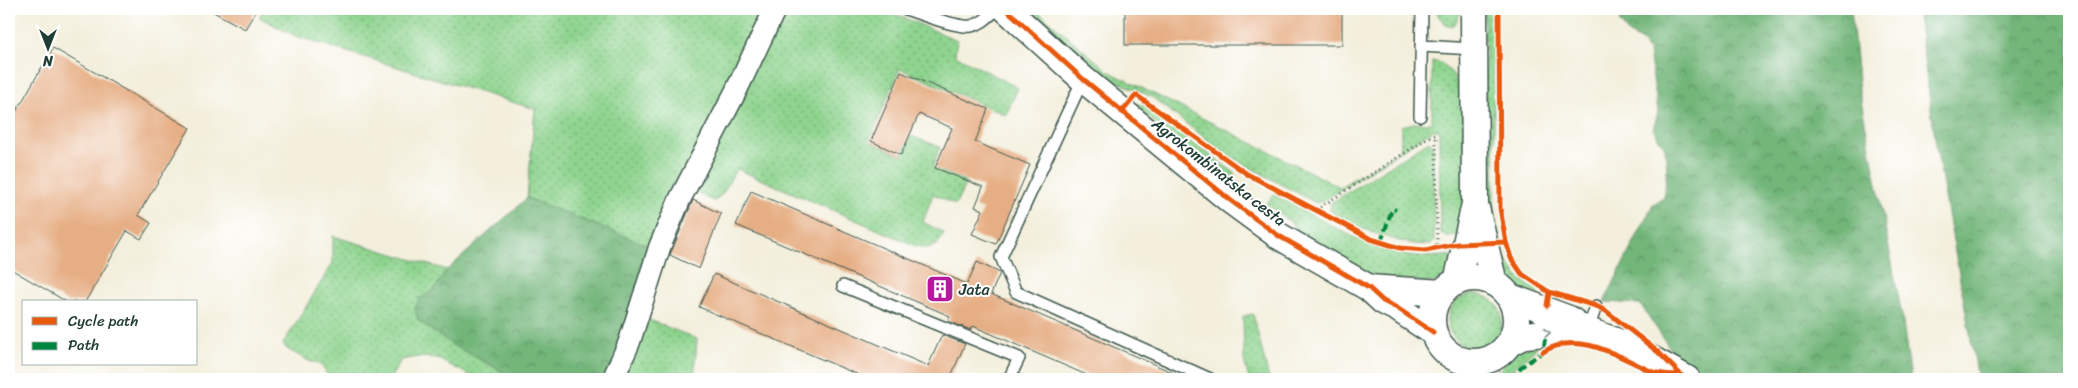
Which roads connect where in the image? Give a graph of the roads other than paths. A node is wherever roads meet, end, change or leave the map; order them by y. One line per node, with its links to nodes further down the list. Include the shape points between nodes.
1 (774, 9): 20 (street, via 680,200 660,246 629,343)
2 (906, 9): 3 (lane, via 970,26 984,22)
3 (997, 9)
4 (1006, 9): 9 (street, Agrokombinatska cesta)
5 (1422, 9): 7 (lane)
6 (1474, 9): 8 (street)
7 (1421, 46): 8 (lane); 10 (lane)
8 (1474, 49): 11 (street)
9 (1083, 80): 14 (street, Agrokombinatska cesta, via 1230,200 1296,246); 22 (lane, via 1001,257 1016,292)
10 (1420, 116)
11 (1475, 204): 13 (street); 15 (street)
12 (843, 286): 21 (lane, via 1019,358)
13 (1450, 287): 14 (street, Agrokombinatska cesta); 15 (street, via 1476,278); 17 (street, via 1434,307)
14 (1369, 288): 17 (street, Agrokombinatska cesta, via 1382,301)
15 (1502, 290): 16 (street, via 1569,319); 18 (street, via 1517,314 1517,324)
16 (1589, 322): 18 (street, one-way to 16, via 1524,336); 23 (street)
17 (1433, 332): 19 (street)
18 (1498, 360): 19 (street)
19 (1457, 368)
20 (613, 379)
21 (1009, 379)
22 (1210, 379)
23 (1687, 379)

